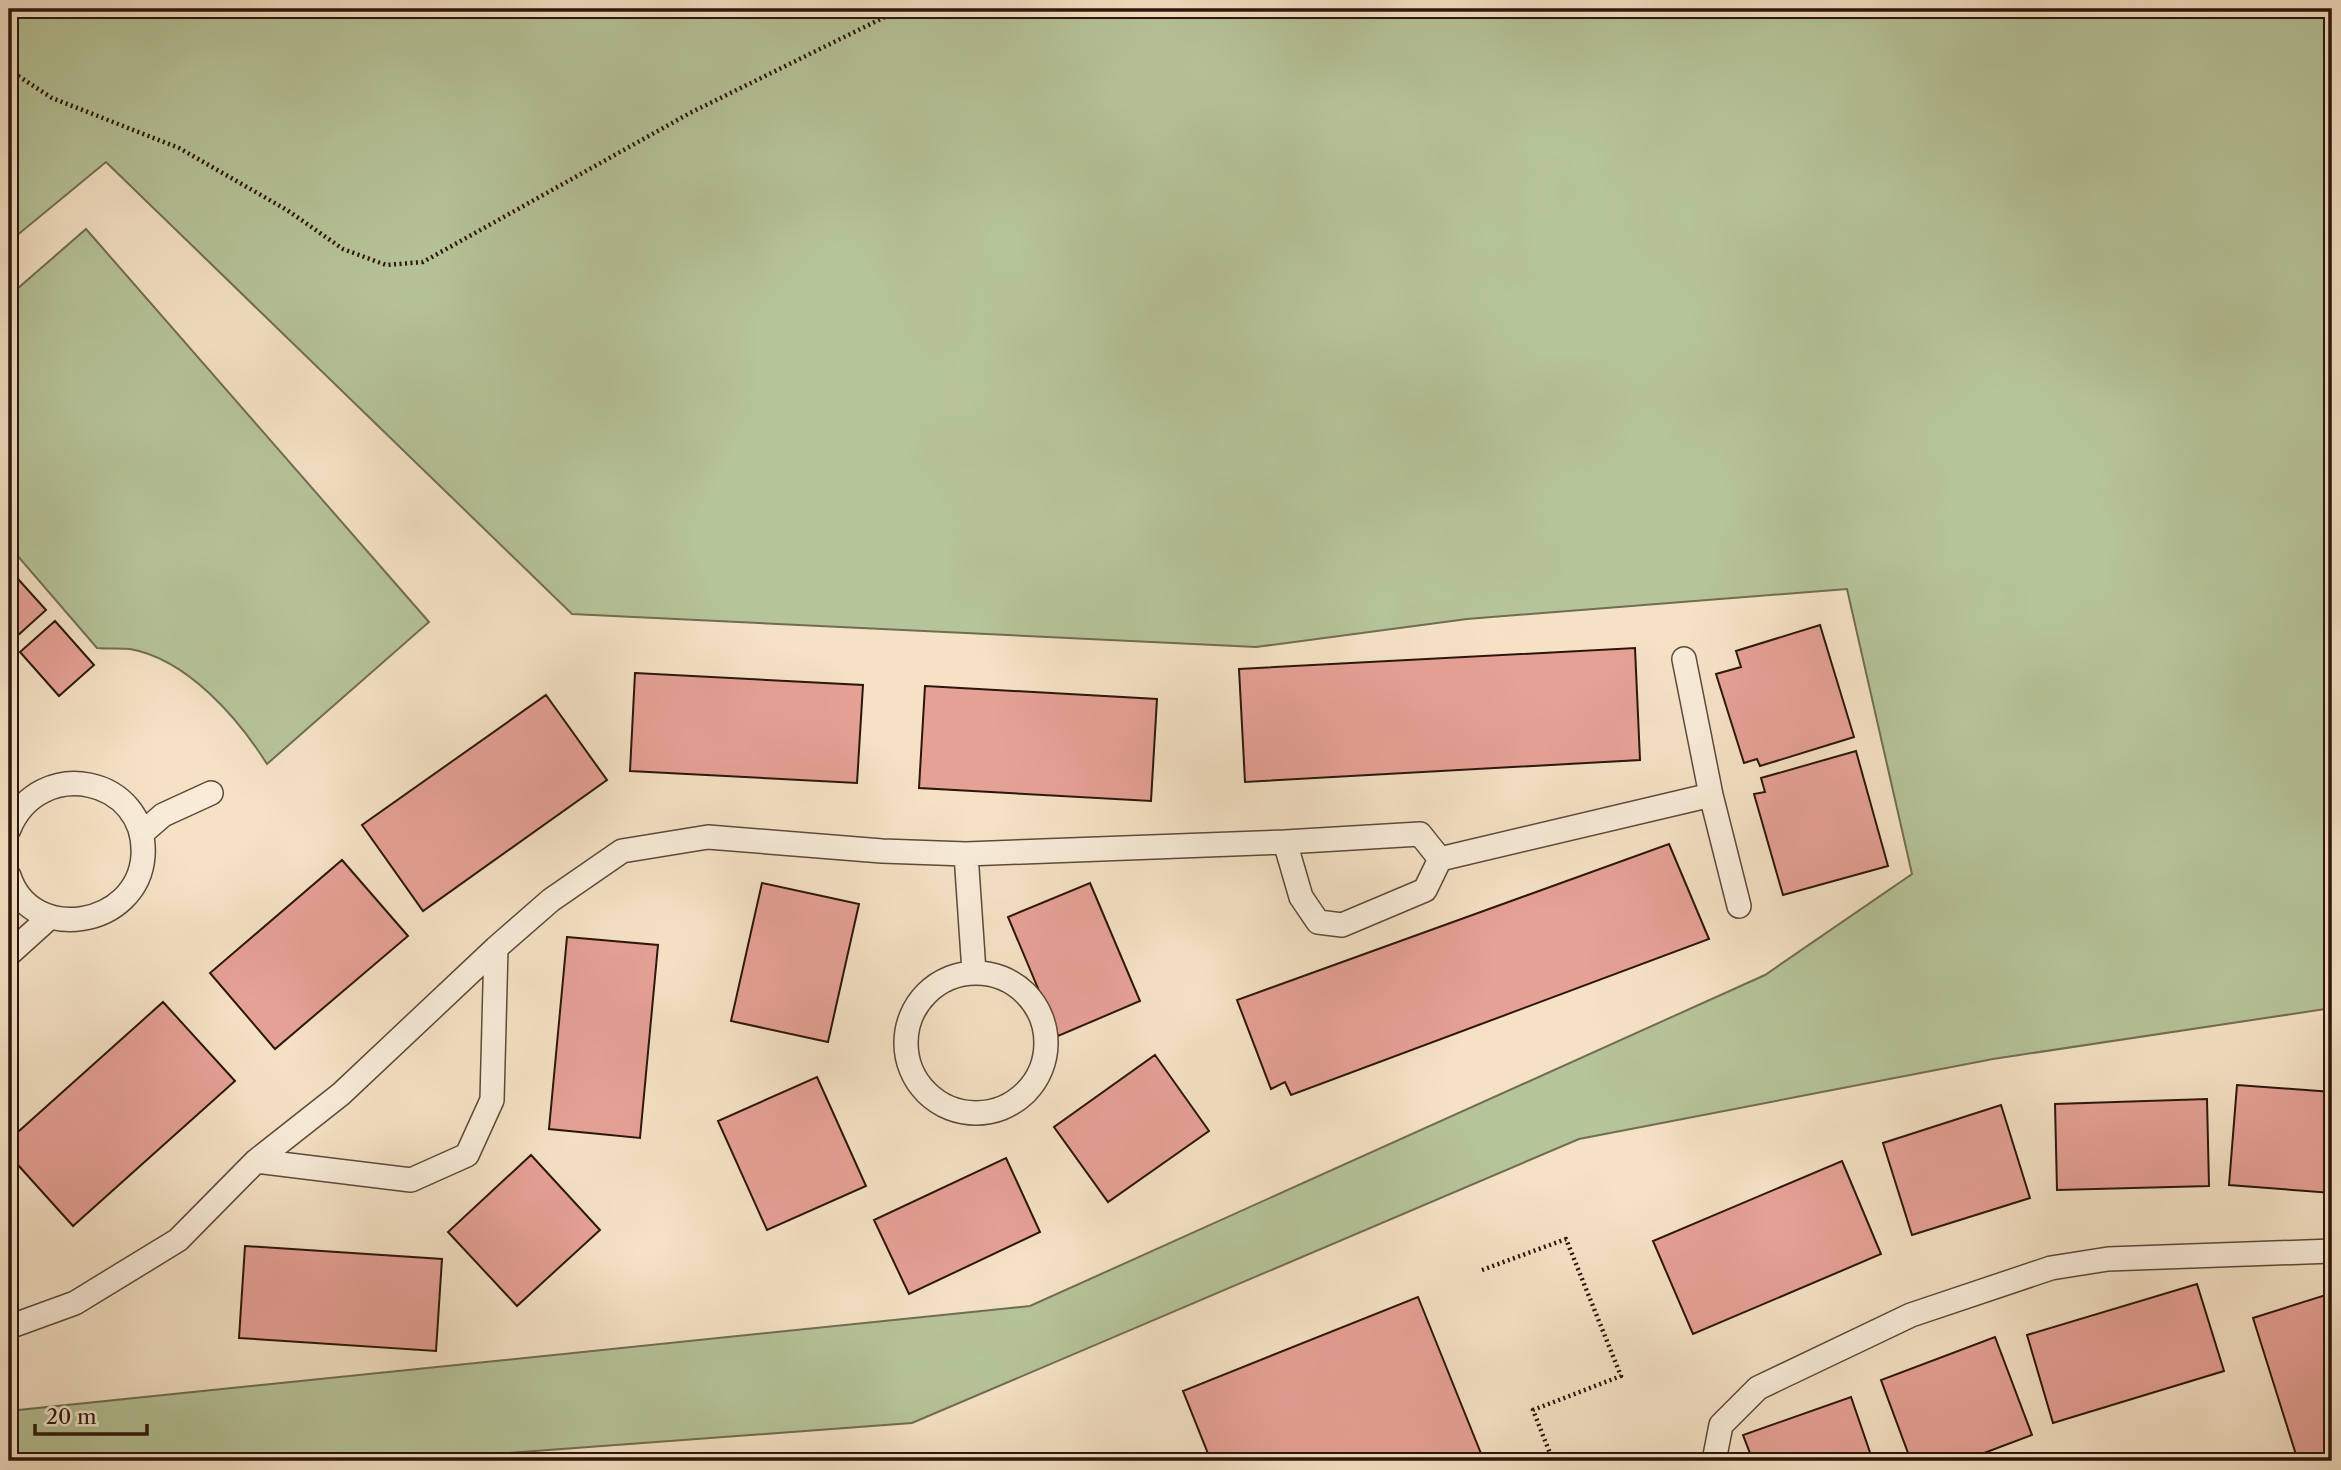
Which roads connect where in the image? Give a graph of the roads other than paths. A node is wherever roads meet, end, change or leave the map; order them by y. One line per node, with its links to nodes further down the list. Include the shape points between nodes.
1 (1684, 659): 3 (lane)
2 (211, 793): 5 (lane, via 163,815)
3 (1711, 795): 8 (lane); 10 (lane)
4 (9, 829): 5 (lane, via 29,798 72,782 95,785 116,796)
5 (141, 834): 11 (lane, via 143,857 137,880 124,899 106,913 84,920)
6 (1285, 842): 7 (lane); 8 (lane, via 1420,834); 8 (lane, via 1301,897 1318,922 1342,925 1425,890)
7 (966, 854): 12 (lane, via 708,837 622,851 551,900); 14 (lane)
8 (1440, 859)
9 (9, 876): 11 (lane, via 22,900)
10 (1738, 905)
11 (50, 917): 13 (lane)
12 (496, 948): 15 (lane, via 341,1094); 15 (lane, via 492,1100 467,1155 411,1180)
13 (9, 954)
14 (974, 972): 14 (lane, via 938,983 913,1010 904,1045 915,1081 942,1106 978,1115 1014,1104 1039,1077 1047,1041 1037,1006 1010,981)
15 (256, 1161): 17 (lane, via 178,1241 75,1303)
16 (2332, 1251): 18 (lane, via 2108,1259 2051,1268 1911,1315 1758,1388 1721,1425)
17 (9, 1327)
18 (1714, 1461)

